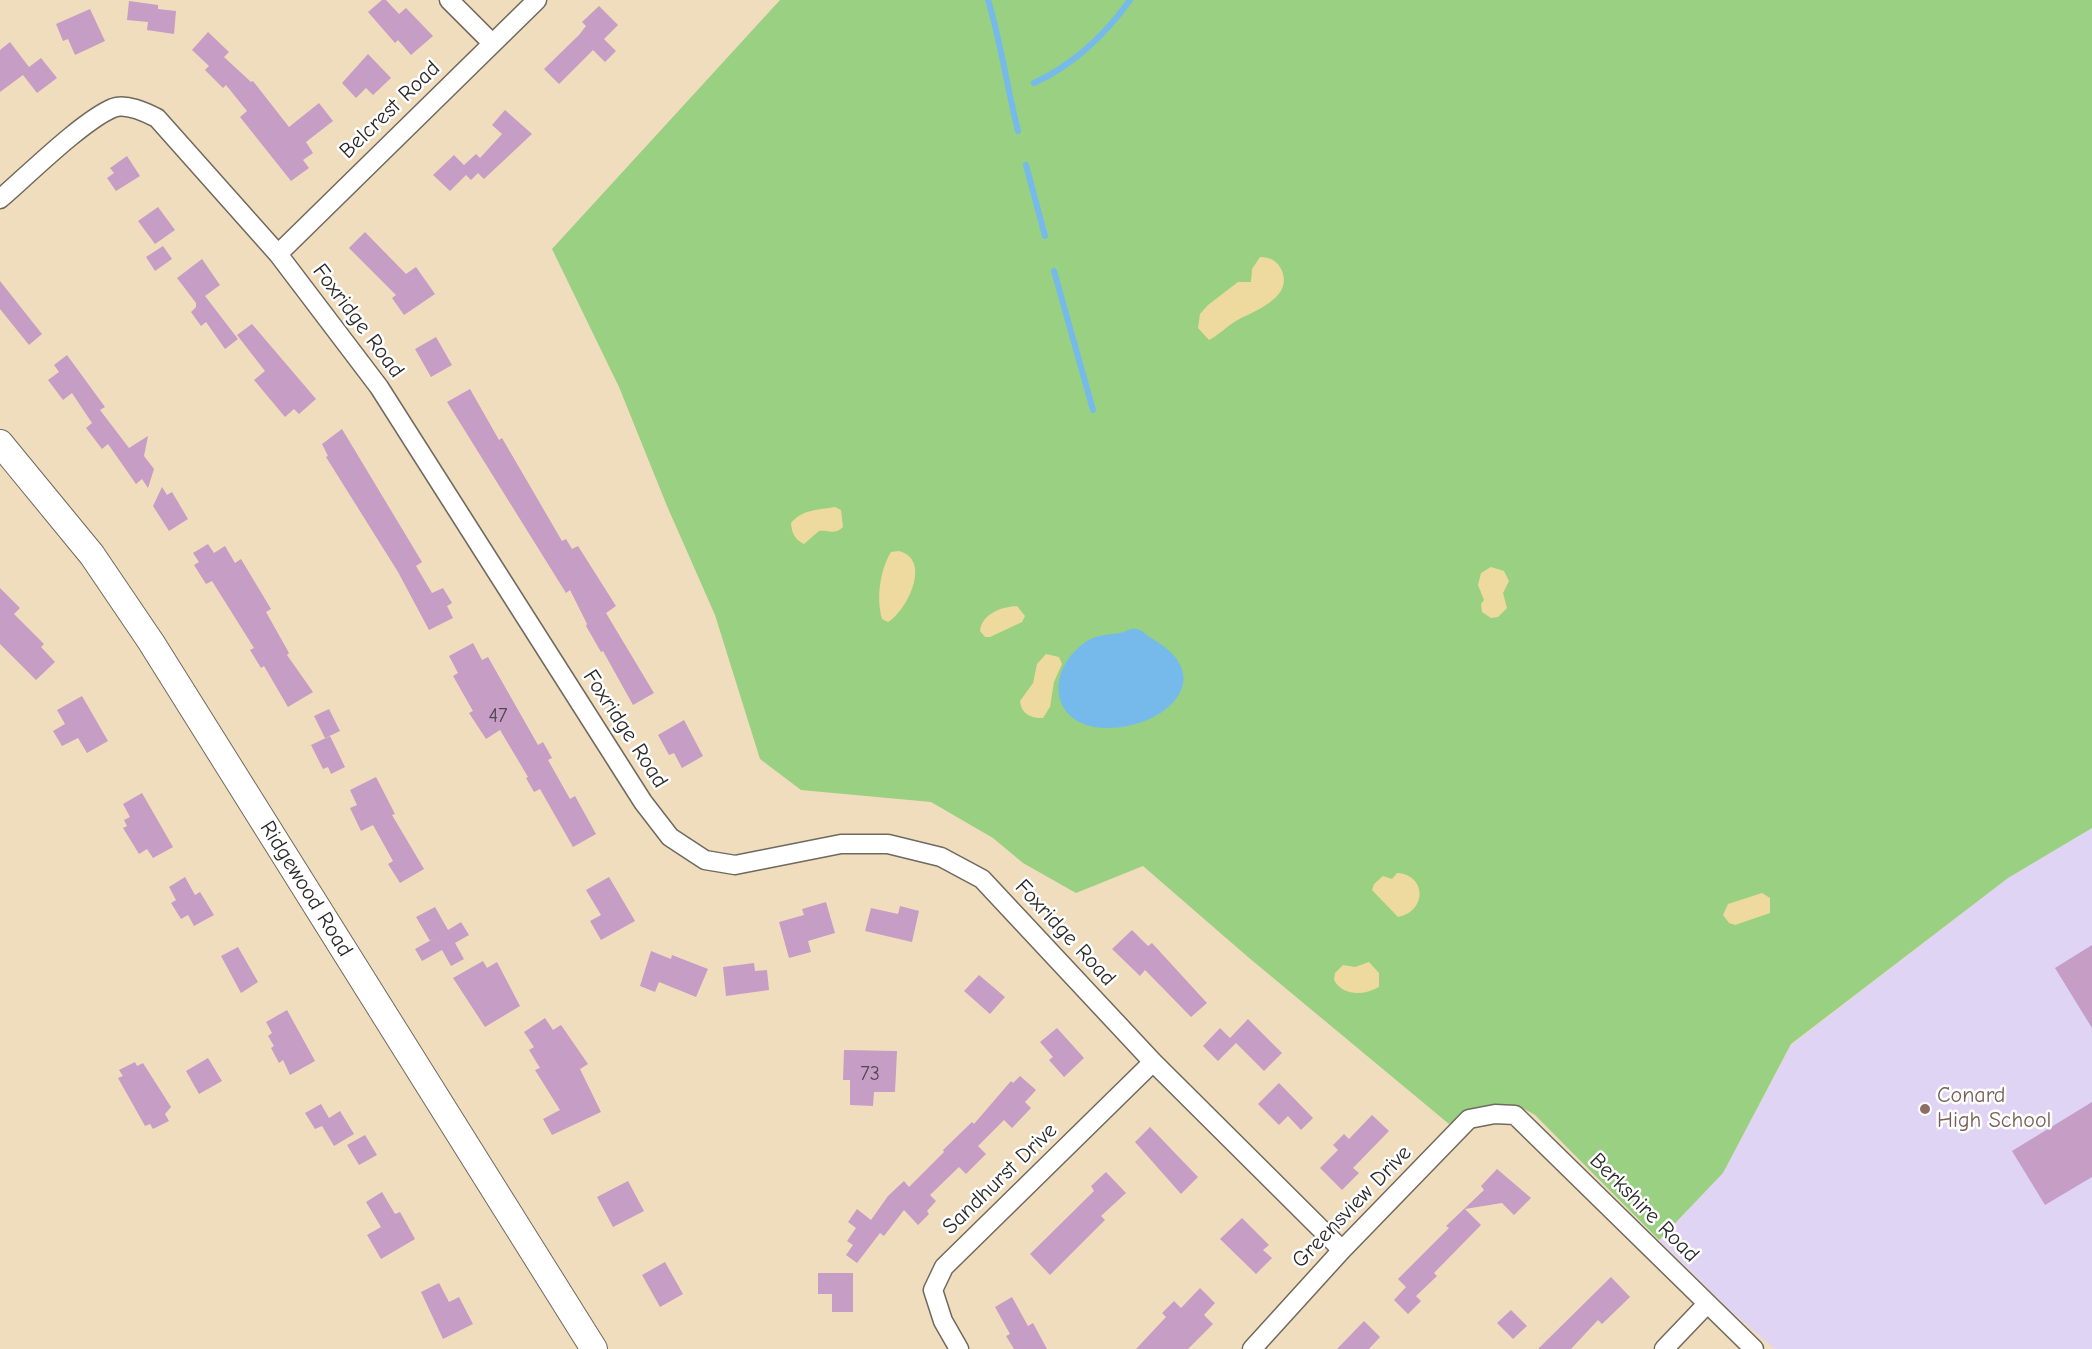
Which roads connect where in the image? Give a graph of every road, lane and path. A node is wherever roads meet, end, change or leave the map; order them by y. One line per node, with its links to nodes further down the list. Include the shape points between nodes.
1 (449, 0): 3 (street)
2 (537, 0): 3 (street, Belcrest Road)
3 (492, 43): 5 (street, Belcrest Road)
4 (0, 199): 5 (street, Foxridge Road, via 85,126 114,107 138,109 157,118)
5 (278, 254): 7 (street, Foxridge Road, via 378,387 643,802 670,837 705,860 735,865 841,844 888,844 941,857 982,879)
6 (0, 443): 11 (main road, Ridgewood Road, via 92,555 129,608)
7 (1154, 1062): 9 (street, Foxridge Road); 12 (street, Sandhurst Drive, via 944,1267 933,1290 943,1321)
8 (1495, 1114): 9 (street, Greensview Drive, via 1469,1119); 10 (street, Berkshire Road, via 1515,1115)
9 (1342, 1250): 13 (street, Greensview Drive)
10 (1707, 1304): 14 (street); 15 (street, Berkshire Road)
11 (594, 1349)
12 (959, 1349)
13 (1252, 1349)
14 (1664, 1349)
15 (1754, 1349)

